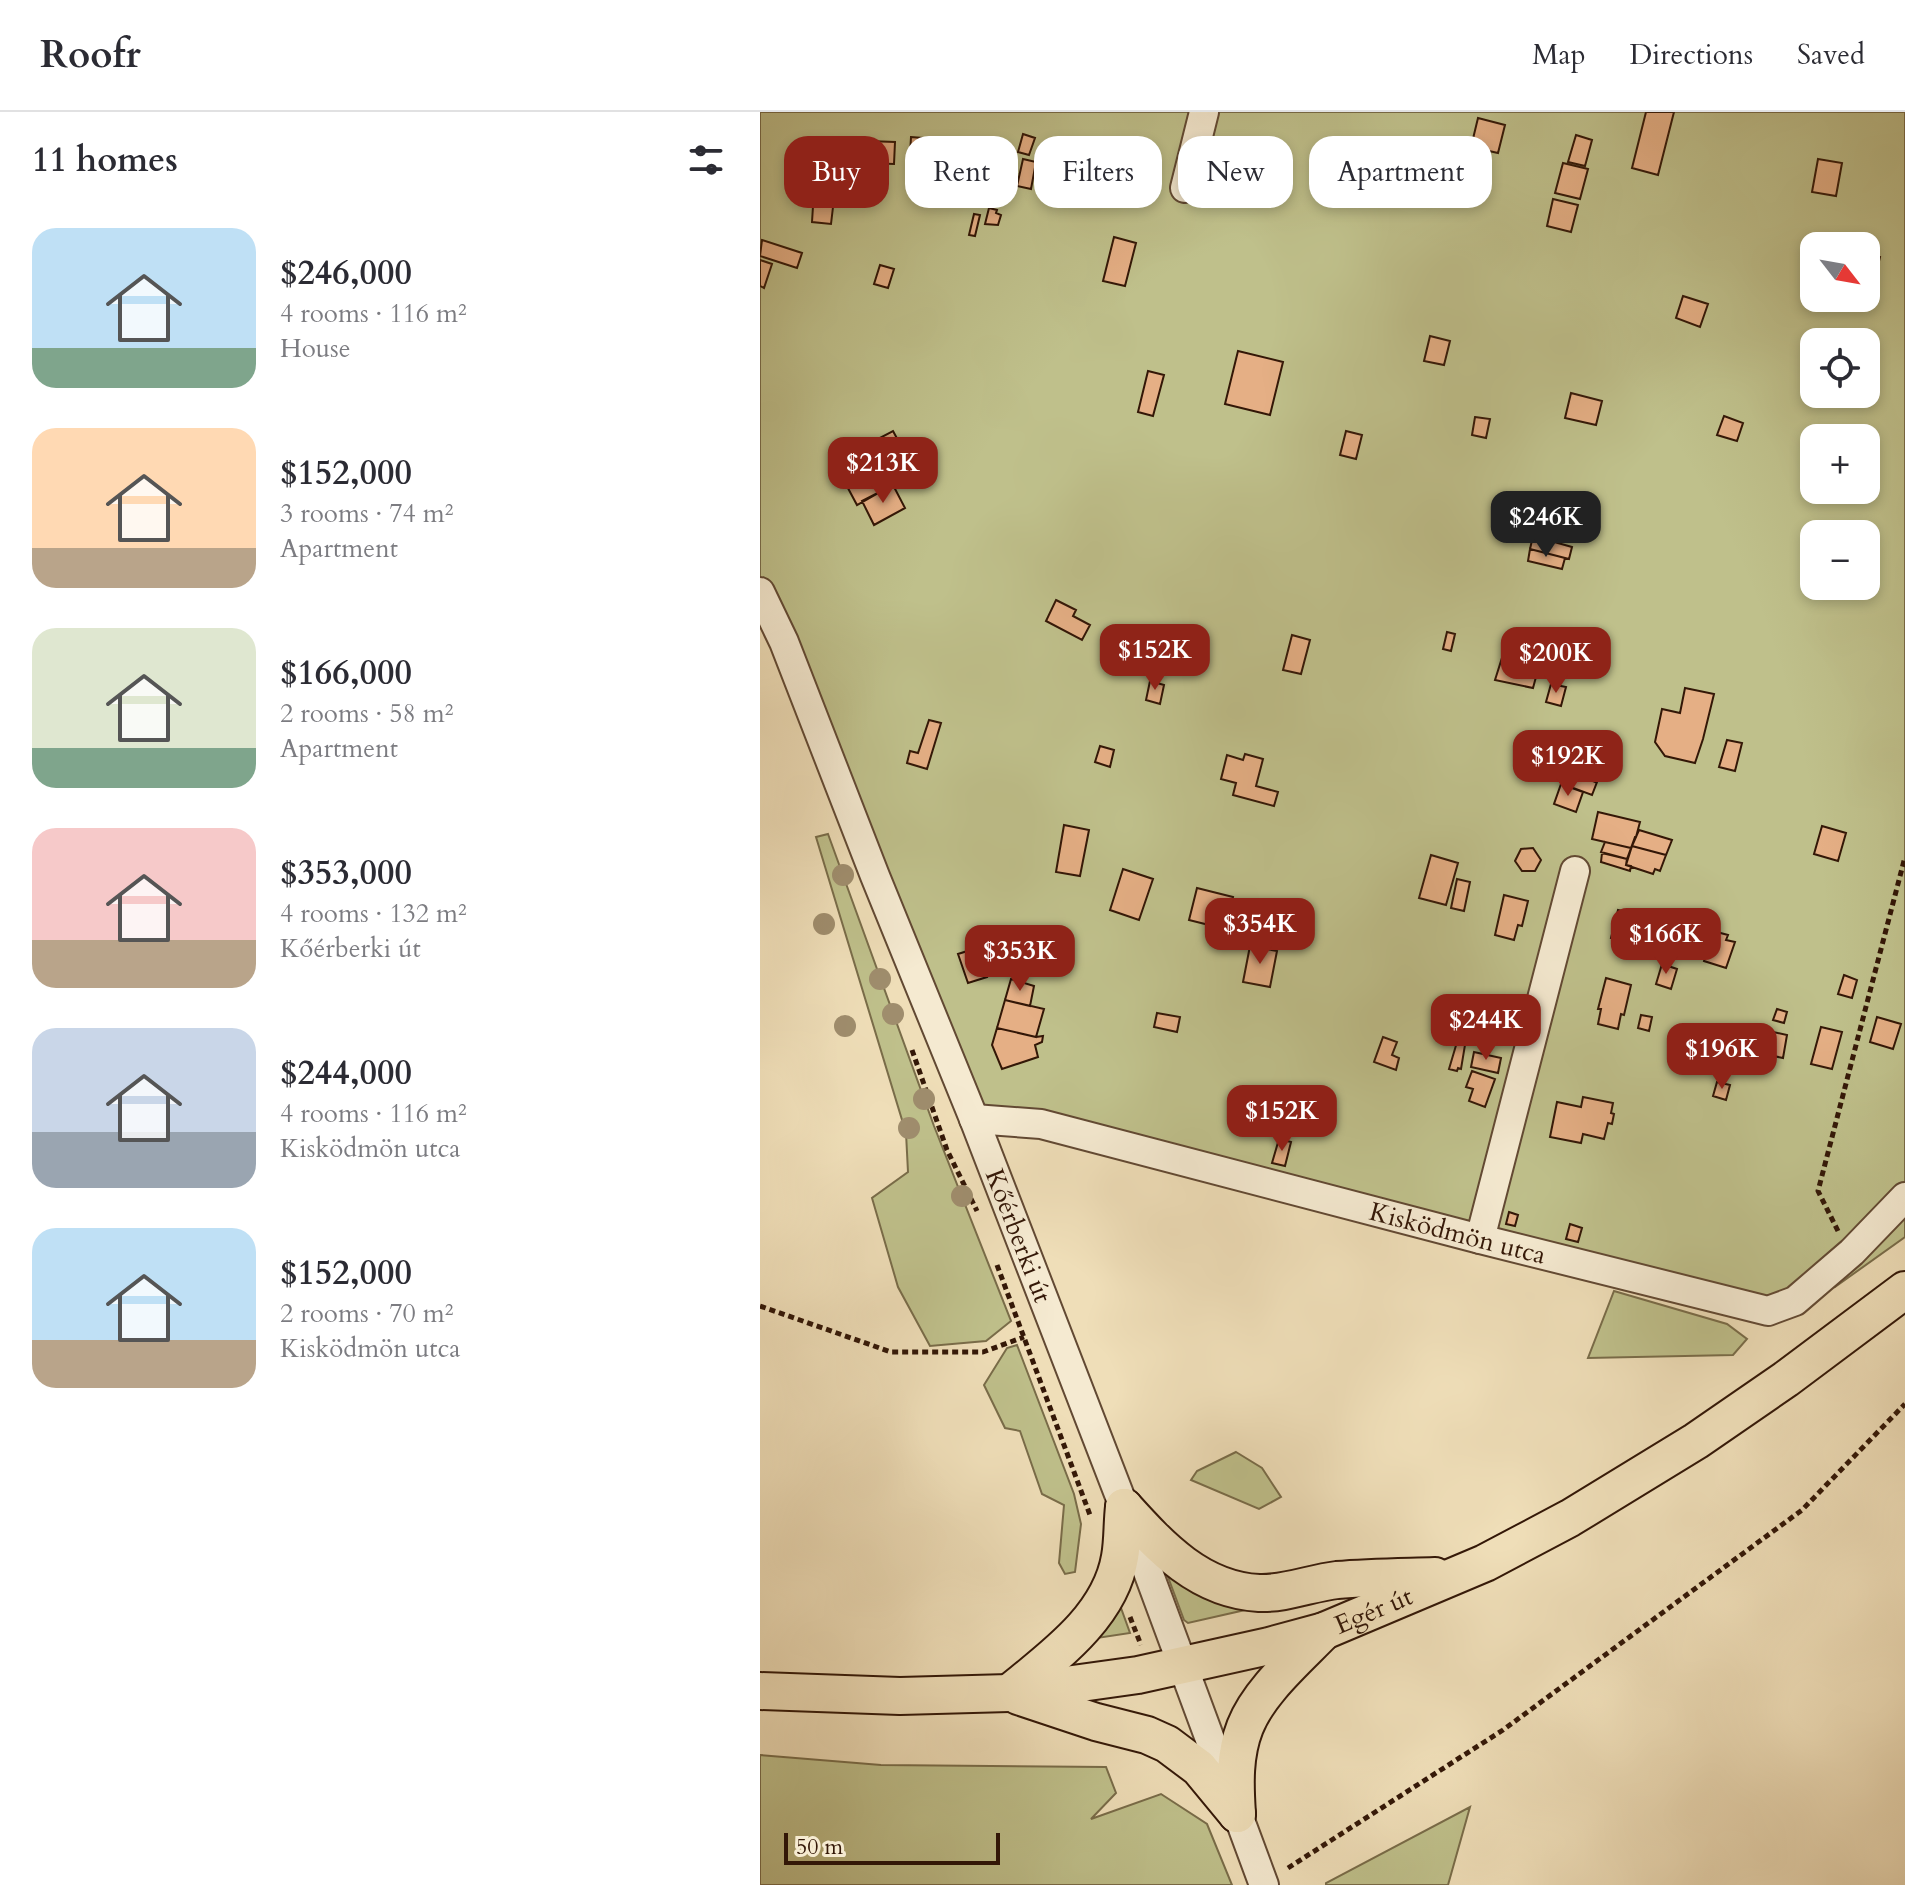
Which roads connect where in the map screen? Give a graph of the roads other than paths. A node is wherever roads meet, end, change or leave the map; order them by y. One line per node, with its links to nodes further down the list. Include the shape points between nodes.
1 (1204, 112): 2 (street)
2 (1198, 136)
3 (760, 592): 5 (street, Kőérberki út)
4 (1575, 871): 7 (street)
5 (974, 1119): 7 (street, Kisködmön utca, via 1041,1124); 9 (street, Kőérberki út)
6 (1905, 1197): 7 (street, Kisködmön utca, via 1795,1301 1768,1311)
7 (1480, 1239)
8 (1905, 1290): 10 (main road, Egér út, via 1696,1441 1547,1531)
9 (1107, 1512): 10 (main road, via 1218,1585 1259,1593 1334,1581); 12 (street, Kőérberki út); 14 (main road, via 1120,1557 1108,1593 1069,1642)
10 (1455, 1575): 11 (main road, Egér út)
11 (1324, 1631): 12 (main road, Egér út); 15 (main road, via 1277,1681 1245,1727 1235,1782)
12 (1165, 1669): 14 (main road, Egér út); 15 (street, Kőérberki út)
13 (760, 1691): 14 (main road, Egér út)
14 (1009, 1693): 15 (main road, via 1167,1744 1199,1768)
15 (1237, 1814): 16 (street, Kőérberki út)
16 (1264, 1884)

